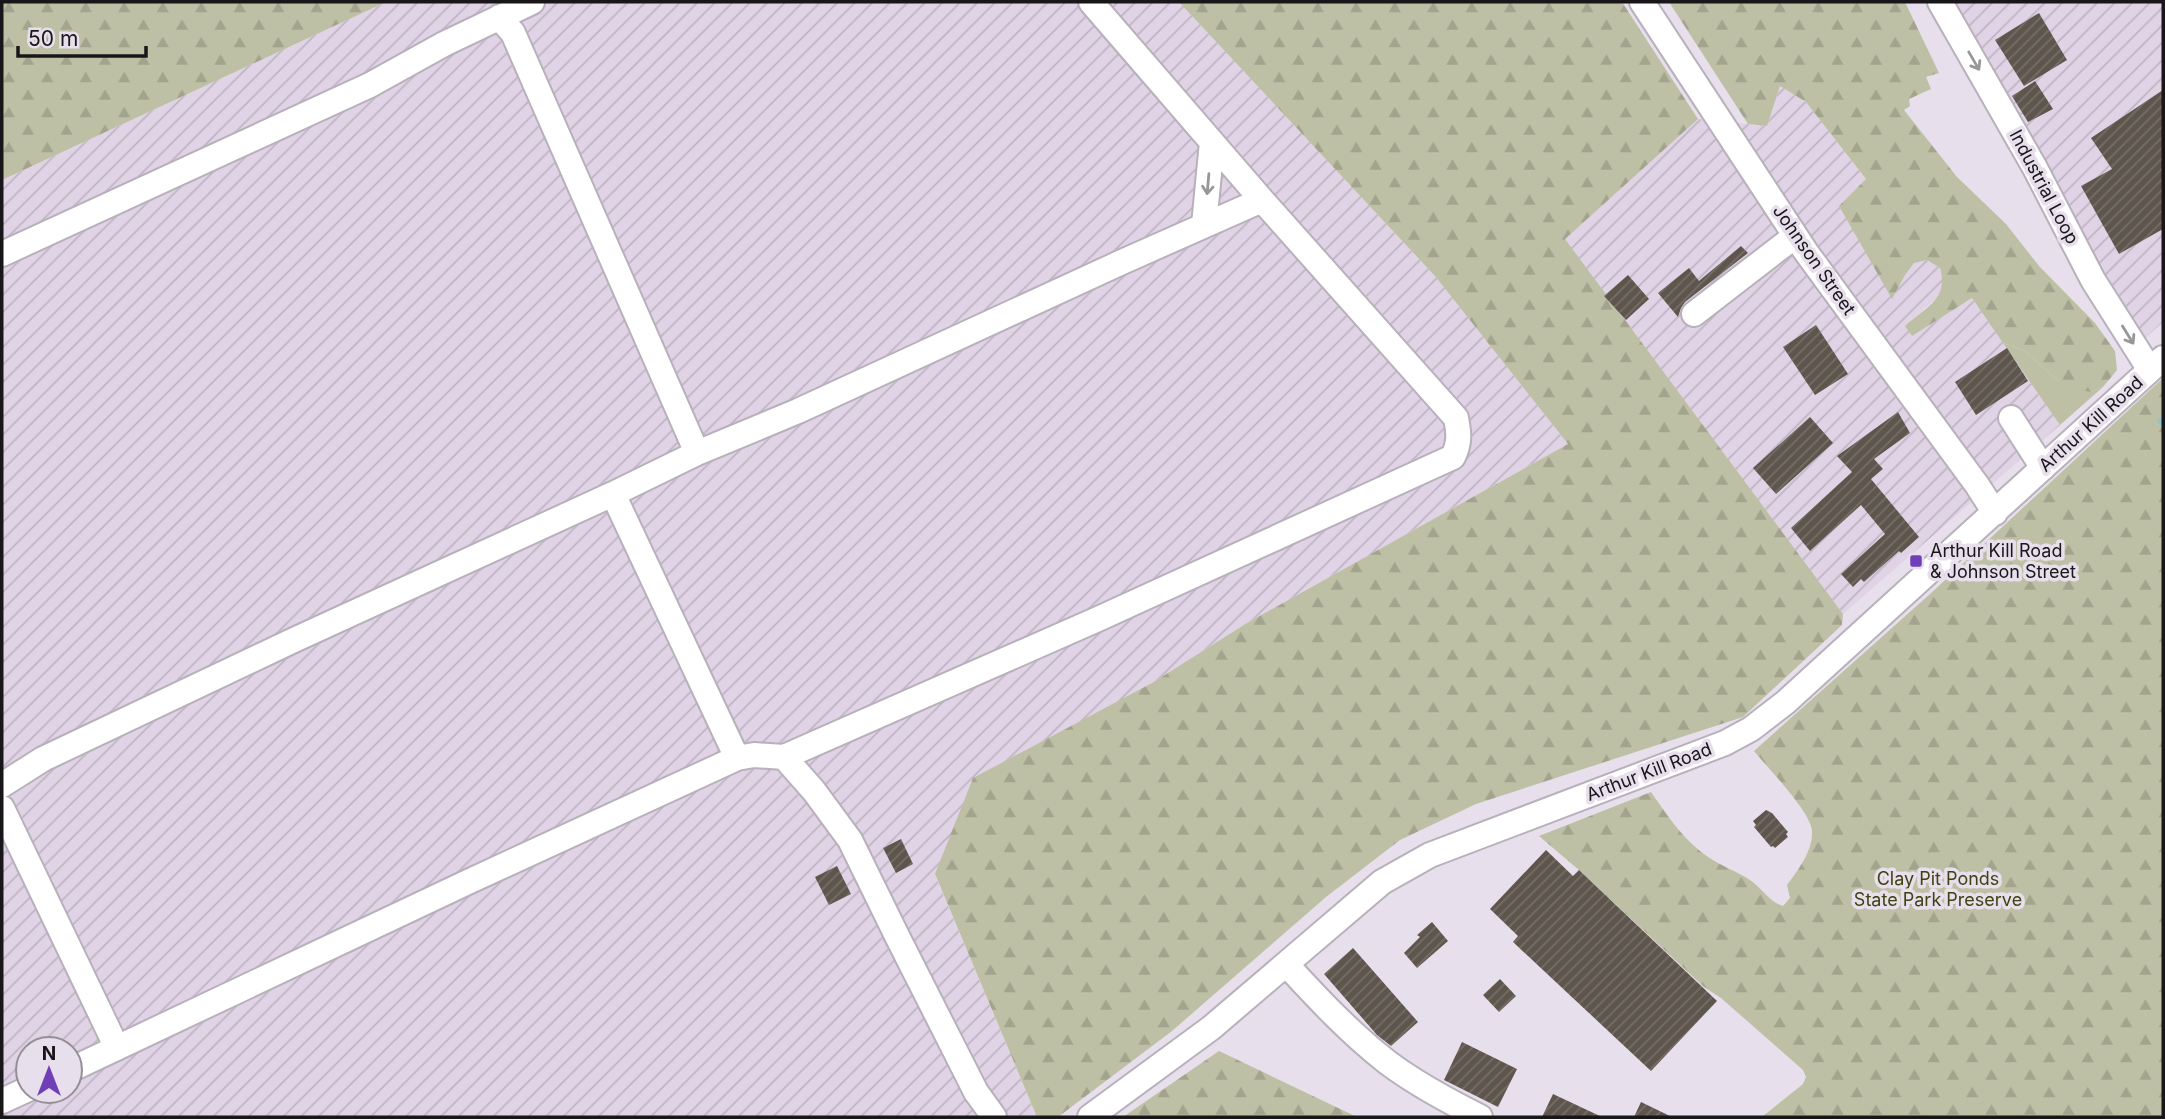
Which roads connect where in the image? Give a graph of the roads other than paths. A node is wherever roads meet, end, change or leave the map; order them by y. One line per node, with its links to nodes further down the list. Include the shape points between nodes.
1 (532, 2): 5 (street)
2 (1091, 2): 6 (street)
3 (1642, 2): 9 (street, Johnson Street)
4 (1940, 2): 12 (street, Industrial Loop, one-way to 12, via 2093,280)
5 (499, 18): 10 (street, via 370,85); 14 (street, via 513,33)
6 (1212, 142): 7 (street); 8 (street, one-way to 8)
7 (1262, 200): 8 (street); 19 (street, via 1456,418 1460,433 1453,457)
8 (1204, 225): 14 (street)
9 (1795, 236): 11 (street); 17 (street, Johnson Street)
10 (2, 254)
11 (1694, 314)
12 (2157, 364): 15 (street, Arthur Kill Road)
13 (2011, 418): 15 (street)
14 (697, 453): 16 (street)
15 (2043, 468): 17 (street, Arthur Kill Road)
16 (612, 494): 18 (street); 20 (street, via 81,741)
17 (1995, 513): 22 (street, Arthur Kill Road, via 1751,729 1430,855 1382,882)
18 (737, 758): 19 (street); 23 (street)
19 (784, 758): 25 (street, via 850,840 976,1092)
20 (2, 785)
21 (2, 808): 23 (street)
22 (1286, 964): 26 (street, Arthur Kill Road, via 1211,1028); 27 (street, via 1350,1031 1388,1063 1437,1096)
23 (117, 1048): 24 (street)
24 (84, 1063)
25 (994, 1117)
26 (1090, 1117)
27 (1480, 1117)

